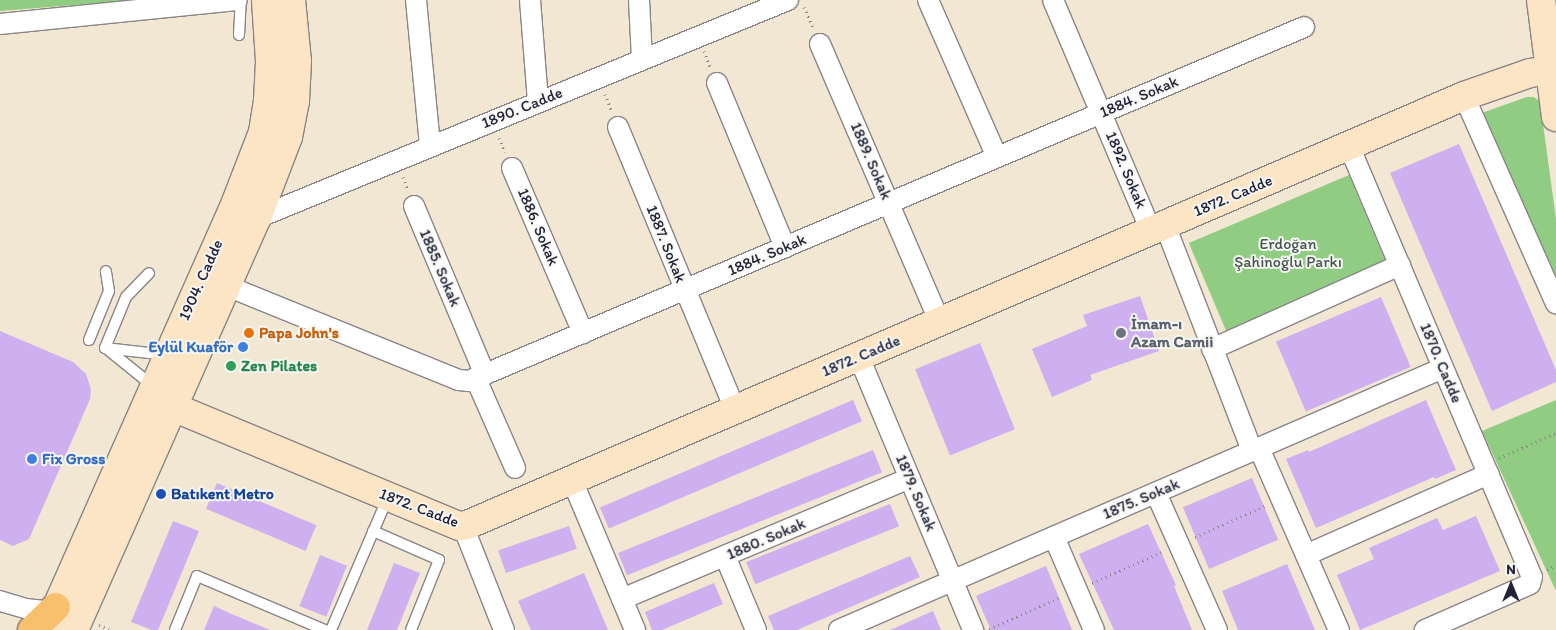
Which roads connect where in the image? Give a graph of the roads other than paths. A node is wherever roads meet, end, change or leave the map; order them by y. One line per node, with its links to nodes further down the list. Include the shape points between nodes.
1 (239, 0): 12 (street); 14 (lane)
2 (266, 0): 44 (street, 1904. Cadde, via 270,61 263,132)
3 (291, 0): 30 (street, 1904. Cadde, via 296,61 295,101 288,137)
4 (416, 0): 24 (street)
5 (530, 0): 20 (street)
6 (639, 0): 16 (street)
7 (788, 0): 11 (street, 1890. Cadde)
8 (928, 0): 26 (street)
9 (1052, 0): 21 (street, 1892. Sokak)
10 (1541, 0): 17 (street)
11 (760, 6): 16 (street, 1890. Cadde, via 698,37)
12 (0, 24)
13 (1304, 27): 21 (street, 1884. Sokak)
14 (239, 35)
15 (820, 44): 28 (street, 1889. Sokak)
16 (642, 59): 20 (street, 1890. Cadde)
17 (1553, 70): 19 (street, 1872. Cadde, via 1530,73); 22 (street)
18 (717, 83): 32 (street)
19 (1464, 96): 25 (street, 1872. Cadde); 38 (street)
20 (538, 102): 24 (street, 1890. Cadde)
21 (1101, 113): 26 (street, 1884. Sokak); 31 (street, 1892. Sokak)
22 (1556, 117)
23 (618, 127): 37 (street, 1887. Sokak)
24 (430, 146): 30 (street, 1890. Cadde)
25 (1349, 146): 31 (street, 1872. Cadde); 33 (street, 1870. Cadde)
26 (997, 158): 28 (street, 1884. Sokak)
27 (512, 168): 40 (street, 1886. Sokak)
28 (889, 203): 32 (street, 1884. Sokak); 39 (street, 1889. Sokak)
29 (414, 206): 47 (street, 1885. Sokak)
30 (257, 218): 36 (street, 1904. Cadde)
31 (1158, 228): 39 (street, 1872. Cadde); 43 (street, 1892. Sokak)
32 (786, 247): 37 (street, 1884. Sokak)
33 (1400, 265): 43 (street); 46 (street, 1870. Cadde)
34 (106, 271): 41 (lane, via 109,291)
35 (149, 273): 42 (lane, via 126,297)
36 (226, 286): 47 (street, 1884. Sokak, via 459,380); 49 (street, 1904. Cadde)
37 (685, 290): 40 (street, 1884. Sokak); 50 (street, 1887. Sokak)
38 (1556, 304)
39 (940, 322): 45 (street, 1872. Cadde)
40 (583, 334): 47 (street, 1884. Sokak)
41 (89, 340)
42 (106, 348): 44 (lane); 48 (lane)
43 (1212, 349): 51 (street, 1892. Sokak)
44 (168, 356): 48 (street, 1904. Cadde)
45 (859, 356): 50 (street, 1872. Cadde); 54 (street, 1879. Sokak)
46 (1443, 368): 51 (street, 1875. Sokak); 53 (street, 1870. Cadde)
47 (480, 377): 52 (street, 1885. Sokak)
48 (154, 387): 67 (street, 1904. Cadde)
49 (173, 407): 57 (street, 1872. Cadde); 69 (street, 1904. Cadde)
50 (735, 410): 55 (street, 1872. Cadde)
51 (1255, 450): 56 (street, 1875. Sokak); 61 (street, 1892. Sokak)
52 (515, 468)
53 (1487, 469): 61 (street); 82 (street, 1870. Cadde, via 1532,581)
54 (910, 478): 62 (street, 1880. Sokak); 63 (street, 1879. Sokak)
55 (572, 480): 58 (street, 1872. Cadde); 65 (street)
56 (1156, 493): 60 (street, 1875. Sokak); 80 (street)
57 (388, 496): 58 (street, 1872. Cadde); 59 (lane)
58 (463, 526): 74 (street)
59 (373, 531): 72 (lane); 73 (lane, via 439,560)
60 (1054, 537): 63 (street, 1875. Sokak); 79 (street)
61 (1306, 555): 81 (street, 1892. Sokak)
62 (725, 556): 65 (street, 1880. Sokak); 76 (street)
63 (953, 581): 77 (street, 1875. Sokak); 78 (street, 1879. Sokak)
64 (0, 596): 67 (lane, via 26,604)
65 (622, 599): 75 (street)
66 (0, 606): 67 (lane)
67 (51, 618): 68 (main road)
68 (32, 630)
69 (74, 630)
70 (175, 630): 71 (lane, via 197,576)
71 (325, 630)
72 (331, 630)
73 (411, 630)
74 (504, 630)
75 (635, 630)
76 (756, 630)
77 (840, 630)
78 (973, 630)
79 (1094, 630)
80 (1217, 630)
81 (1339, 630)
82 (1426, 630)

